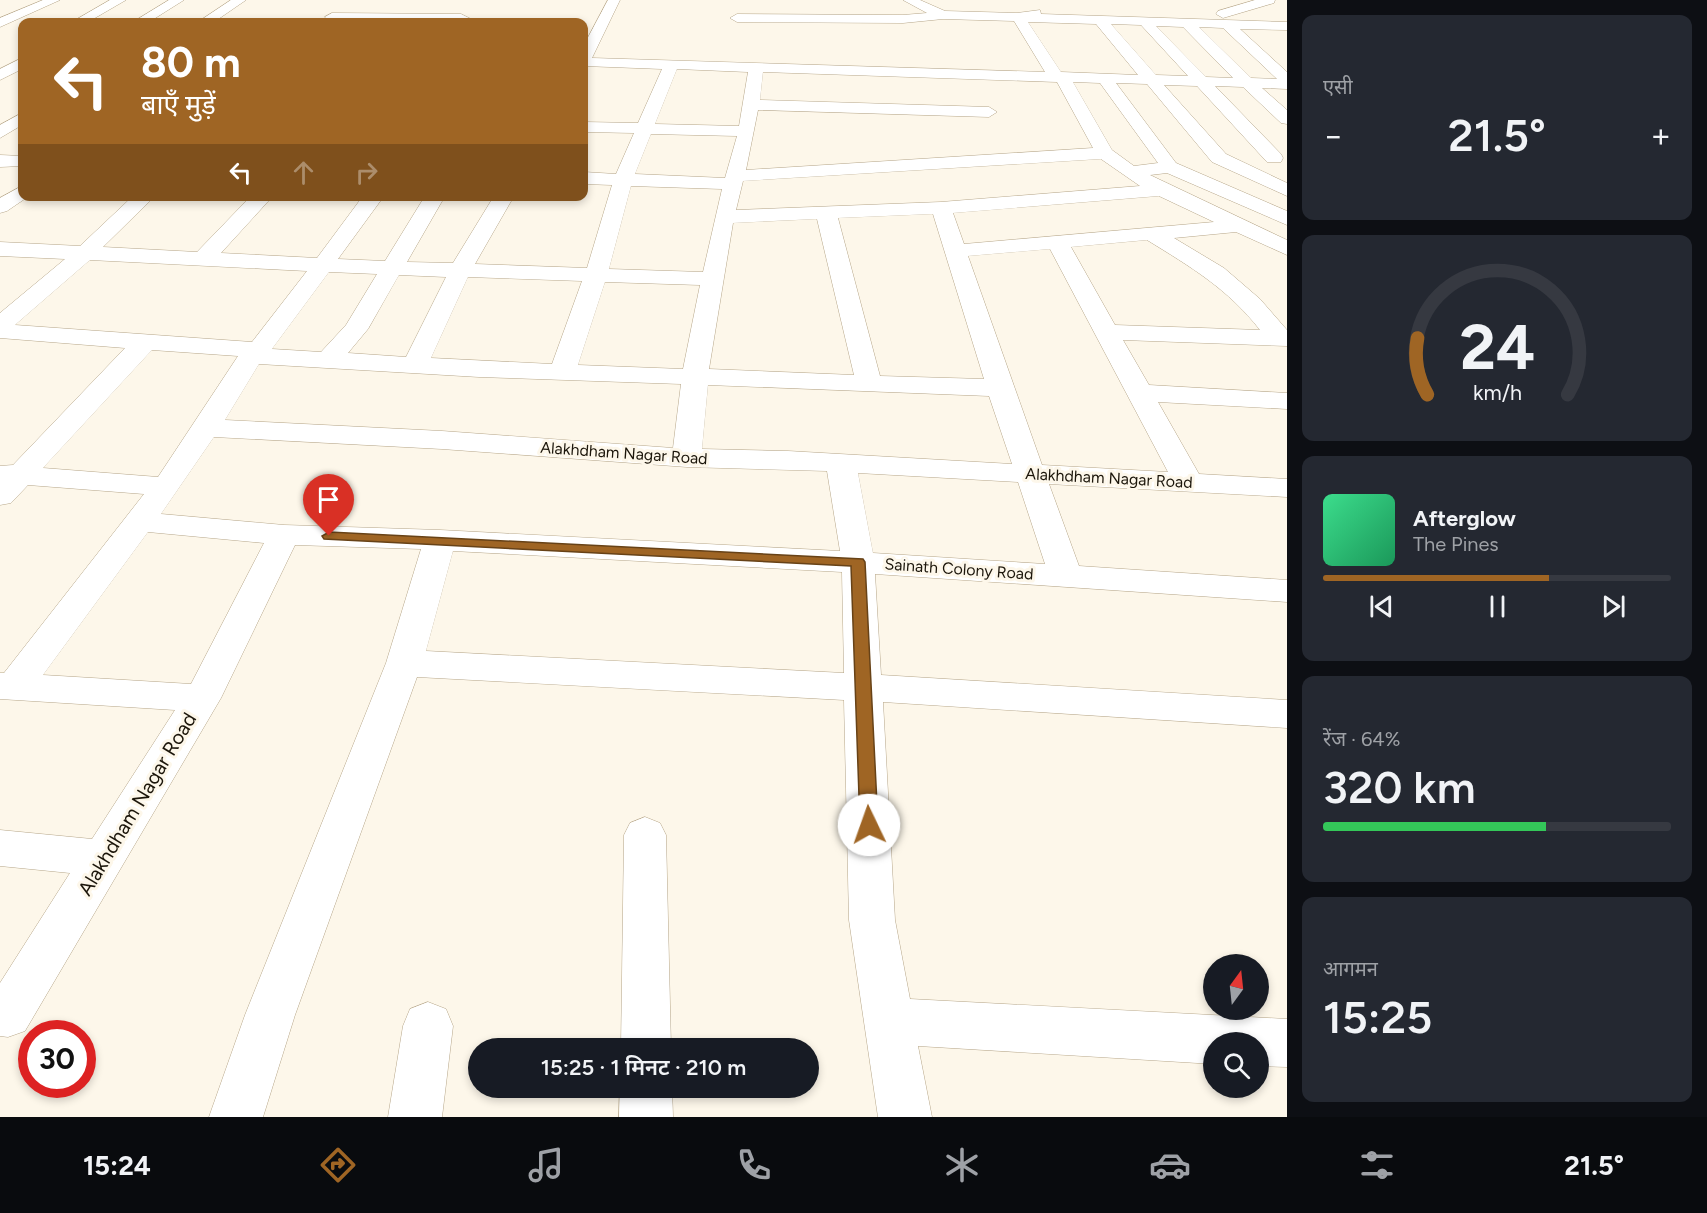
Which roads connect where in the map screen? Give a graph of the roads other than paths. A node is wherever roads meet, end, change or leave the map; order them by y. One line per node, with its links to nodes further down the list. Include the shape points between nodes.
1 (120, 0): 20 (street)
2 (178, 0): 21 (street)
3 (240, 0): 22 (street)
4 (614, 0): 33 (street)
5 (910, 0): 12 (street); 17 (street)
6 (939, 0): 14 (street)
7 (1269, 0): 25 (street)
8 (51, 1): 10 (street); 27 (street)
9 (738, 1): 29 (street, via 737,24)
10 (19, 2)
11 (800, 2): 29 (street)
12 (891, 3)
13 (1072, 5): 18 (street)
14 (991, 8): 17 (street); 18 (street)
15 (1175, 11): 24 (street, via 1165,10); 25 (street); 28 (street)
16 (328, 15): 23 (street)
17 (943, 15): 29 (street)
18 (1018, 17): 26 (street); 41 (street)
19 (1287, 17): 25 (street)
20 (86, 18)
21 (147, 18)
22 (212, 18)
23 (461, 18)
24 (1145, 19): 26 (street); 28 (street); 44 (street)
25 (1226, 19): 28 (street); 30 (street); 46 (street)
26 (1101, 22): 43 (street)
27 (0, 23)
28 (1185, 24): 45 (street)
29 (803, 25)
30 (1280, 26): 31 (street)
31 (1287, 36)
32 (809, 50): 38 (street)
33 (588, 52)
34 (588, 60): 37 (street)
35 (744, 63): 37 (street); 38 (street); 47 (street)
36 (18, 65): 40 (street)
37 (671, 65): 52 (street)
38 (814, 69): 39 (street)
39 (972, 74): 41 (street); 49 (street)
40 (0, 75)
41 (1059, 77): 42 (street); 55 (street)
42 (1104, 78): 43 (street); 61 (street)
43 (1152, 80): 44 (street); 56 (street)
44 (1200, 81): 45 (street); 57 (street)
45 (1246, 82): 46 (street); 50 (street)
46 (1287, 82)
47 (751, 105): 49 (street); 53 (street)
48 (18, 112): 54 (street)
49 (989, 112): 58 (street)
50 (1287, 119)
51 (588, 127): 52 (street)
52 (645, 129): 53 (street); 66 (street)
53 (747, 131): 67 (street)
54 (0, 133)
55 (1105, 153): 58 (street); 62 (street)
56 (1219, 158): 57 (street); 63 (street)
57 (1280, 158)
58 (1009, 159): 67 (street)
59 (0, 161): 60 (street)
60 (18, 161)
61 (1168, 166): 62 (street); 80 (street)
62 (1130, 172): 68 (street)
63 (1260, 177): 64 (street); 69 (street)
64 (1287, 177)
65 (588, 178): 66 (street)
66 (623, 180): 67 (street); 92 (street, via 608,240)
67 (734, 180): 79 (street)
68 (1162, 190): 77 (street); 81 (street)
69 (1287, 190)
70 (18, 195): 76 (street)
71 (140, 201): 87 (street)
72 (258, 201): 88 (street)
73 (370, 201): 89 (street)
74 (432, 201): 90 (street)
75 (501, 201): 91 (street)
76 (0, 207)
77 (942, 208): 78 (street); 86 (street)
78 (826, 213): 79 (street); 104 (street)
79 (724, 217): 93 (street)
80 (1287, 219)
81 (1239, 226): 82 (street); 84 (street)
82 (1150, 233): 83 (street); 97 (street, via 1216,273)
83 (1057, 241): 86 (street); 96 (street)
84 (1287, 248)
85 (0, 249): 87 (street)
86 (956, 251): 105 (street)
87 (84, 254): 88 (street); 94 (street)
88 (203, 259): 89 (street)
89 (321, 265): 90 (street); 99 (street)
90 (393, 268): 91 (street); 100 (street, via 356,328)
91 (461, 269): 92 (street); 101 (street)
92 (594, 275): 93 (street); 102 (street)
93 (714, 279): 103 (street)
94 (0, 325)
95 (0, 332): 98 (street)
96 (1107, 332): 97 (street); 106 (street)
97 (1283, 338)
98 (145, 342): 99 (street); 112 (street)
99 (255, 353): 100 (street); 108 (street)
100 (328, 360): 101 (street)
101 (415, 364): 102 (street)
102 (563, 370): 103 (street)
103 (695, 377): 104 (street); 109 (street)
104 (869, 383): 105 (street)
105 (1000, 388): 111 (street)
106 (1139, 393): 107 (street); 113 (street)
107 (1287, 401)
108 (206, 429): 109 (street, Alakhdham Nagar Road, via 442,440); 114 (street)
109 (687, 458): 110 (street, Alakhdham Nagar Road)
110 (841, 463): 111 (street, Alakhdham Nagar Road); 120 (street)
111 (1030, 473): 113 (street, Alakhdham Nagar Road); 121 (street)
112 (10, 474): 114 (street); 116 (street)
113 (1188, 482): 115 (street, Alakhdham Nagar Road)
114 (166, 487): 117 (street)
115 (1287, 488)
116 (0, 496)
117 (139, 522): 118 (street, Sainath Colony Road); 124 (street)
118 (284, 535): 119 (street, Sainath Colony Road); 126 (street)
119 (440, 540): 120 (street, Sainath Colony Road); 123 (street)
120 (858, 562): 121 (street, Sainath Colony Road); 125 (street)
121 (1066, 576): 122 (street, Sainath Colony Road)
122 (1287, 591)
123 (404, 663): 125 (street); 137 (street, via 263,1034)
124 (7, 687): 126 (street, Alakhdham Nagar Road)
125 (863, 687): 127 (street); 132 (street, via 872,920)
126 (202, 698): 130 (street, Alakhdham Nagar Road)
127 (1287, 714)
128 (645, 835): 134 (street)
129 (0, 848): 130 (street)
130 (104, 858): 131 (street, Alakhdham Nagar Road)
131 (3, 1018)
132 (889, 1021): 135 (street); 140 (street)
133 (428, 1026): 138 (street)
134 (646, 1038)
135 (1287, 1044)
136 (646, 1098): 139 (street)
137 (236, 1117)
138 (415, 1117)
139 (646, 1117)
140 (904, 1117)

